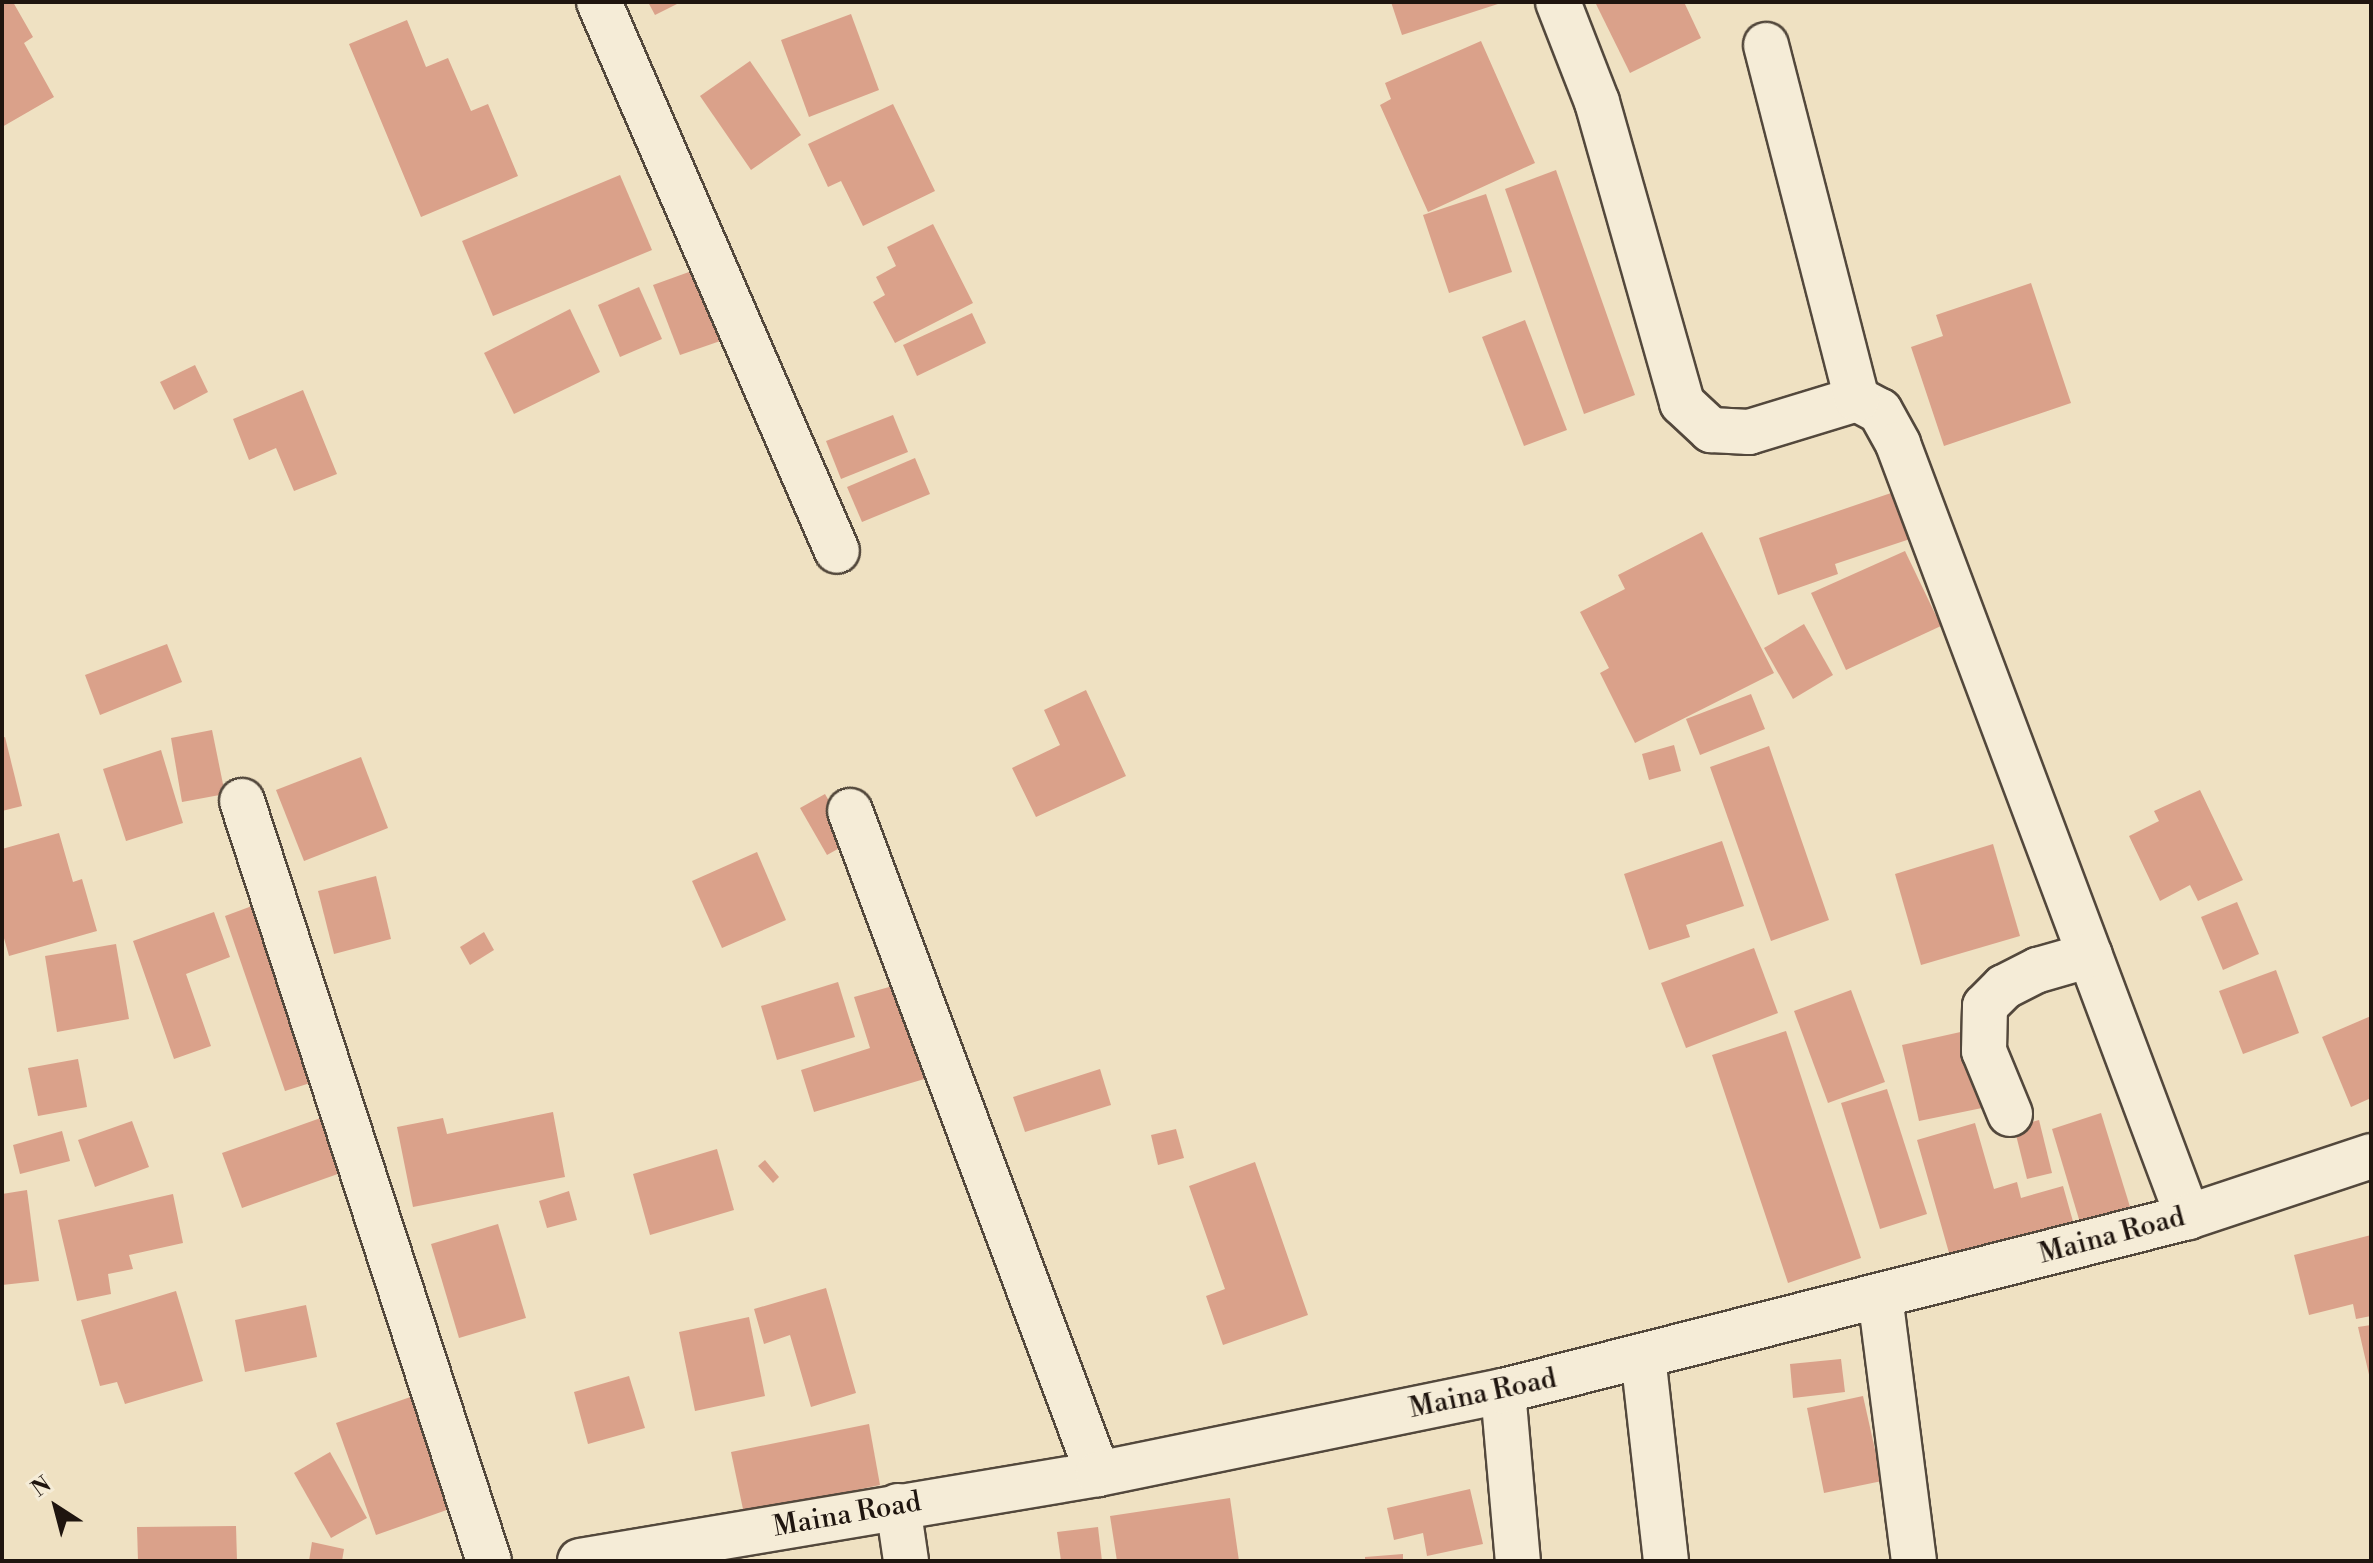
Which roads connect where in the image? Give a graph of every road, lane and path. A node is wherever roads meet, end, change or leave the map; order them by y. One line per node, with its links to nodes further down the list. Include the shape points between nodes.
1 (599, 2): 5 (street)
2 (1558, 2): 4 (street, via 1597,102 1682,403 1711,430 1749,432)
3 (1766, 45): 4 (street)
4 (1857, 399): 8 (street, via 1880,411 1898,444)
5 (837, 551)
6 (242, 801): 17 (street)
7 (850, 811): 15 (street)
8 (2090, 955): 9 (street, via 2004,987 1985,1006 1984,1051); 11 (street)
9 (2010, 1114)
10 (2371, 1156): 11 (street, Maina Road)
11 (2188, 1217): 12 (street, Maina Road)
12 (1880, 1296): 13 (street, Maina Road); 22 (street)
13 (1643, 1356): 14 (street, Maina Road); 21 (street)
14 (1503, 1391): 15 (street, Maina Road); 20 (street)
15 (1098, 1474): 16 (street, Maina Road)
16 (898, 1506): 18 (street, Maina Road); 19 (street)
17 (489, 1561)
18 (580, 1561)
19 (906, 1561)
20 (1518, 1561)
21 (1666, 1561)
22 (1914, 1561)

